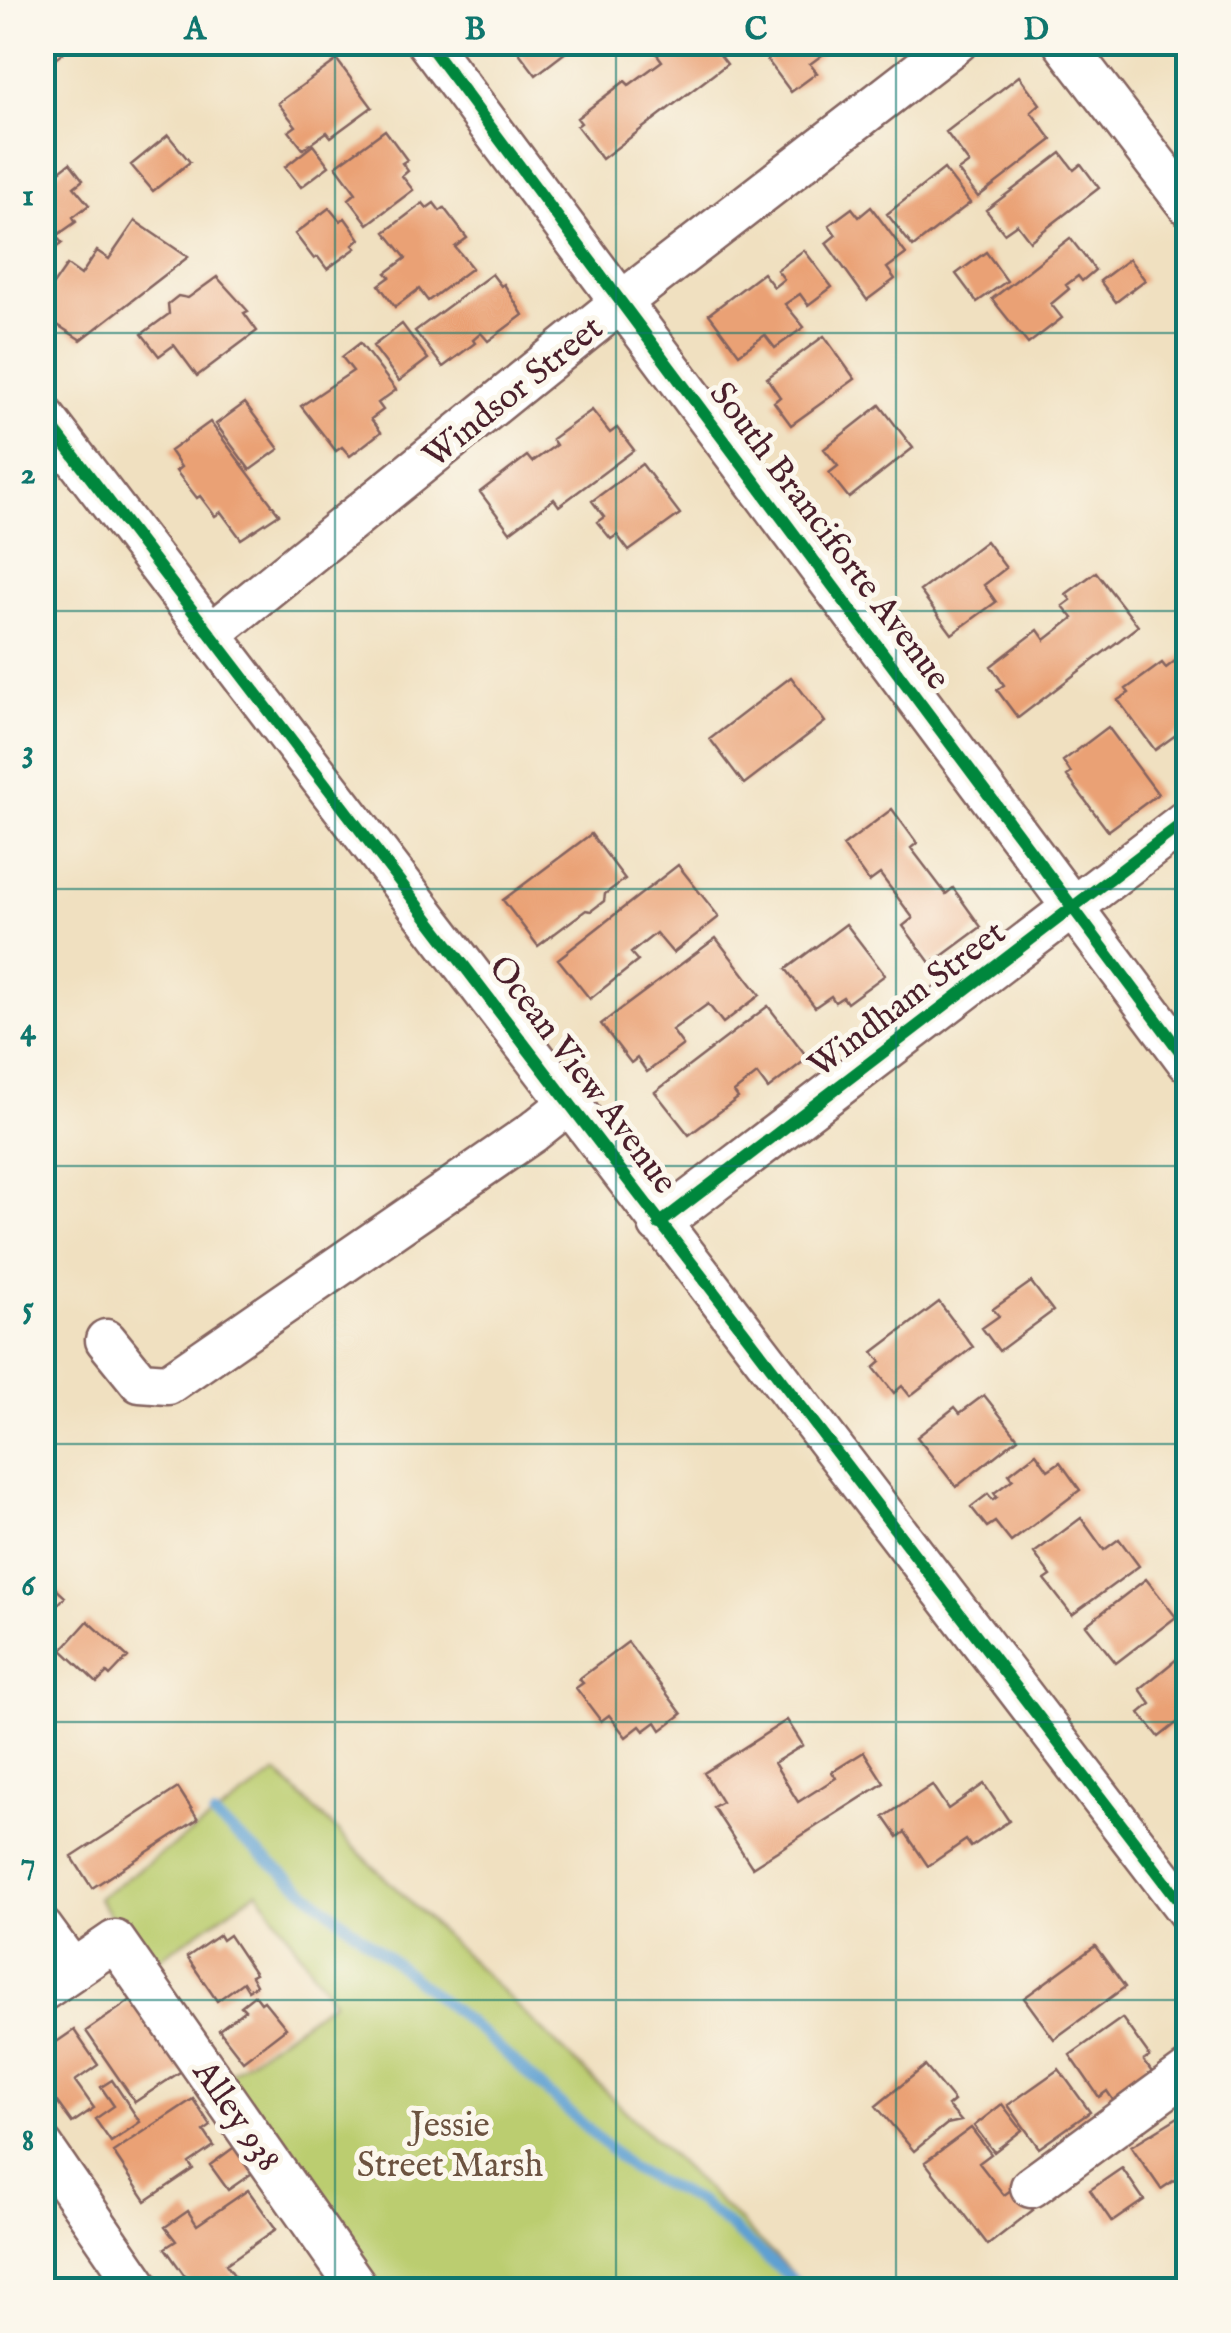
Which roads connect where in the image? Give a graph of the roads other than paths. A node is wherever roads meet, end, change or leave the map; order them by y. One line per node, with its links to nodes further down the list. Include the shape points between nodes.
1 (427, 42): 5 (street, South Branciforte Avenue)
2 (957, 42): 5 (street, Windsor Street)
3 (1063, 42): 4 (street)
4 (1188, 206)
5 (620, 304): 7 (street, Windsor Street); 9 (street, South Branciforte Avenue)
6 (42, 414): 7 (street, Ocean View Avenue)
7 (212, 634): 11 (street, Ocean View Avenue)
8 (1188, 820): 9 (street, Windham Street)
9 (1072, 908): 10 (street, South Branciforte Avenue); 12 (street, Windham Street)
10 (1188, 1062)
11 (568, 1104): 12 (street, Ocean View Avenue); 13 (street, via 168,1384 140,1382)
12 (659, 1224): 14 (street, Ocean View Avenue)
13 (106, 1340)
14 (1188, 1912)
15 (42, 1928): 16 (street)
16 (57, 1980): 21 (street, Alley 938, via 114,1940)
17 (1188, 2072): 19 (street)
18 (42, 2146): 20 (street)
19 (1031, 2187)
20 (141, 2290)
21 (359, 2290)

